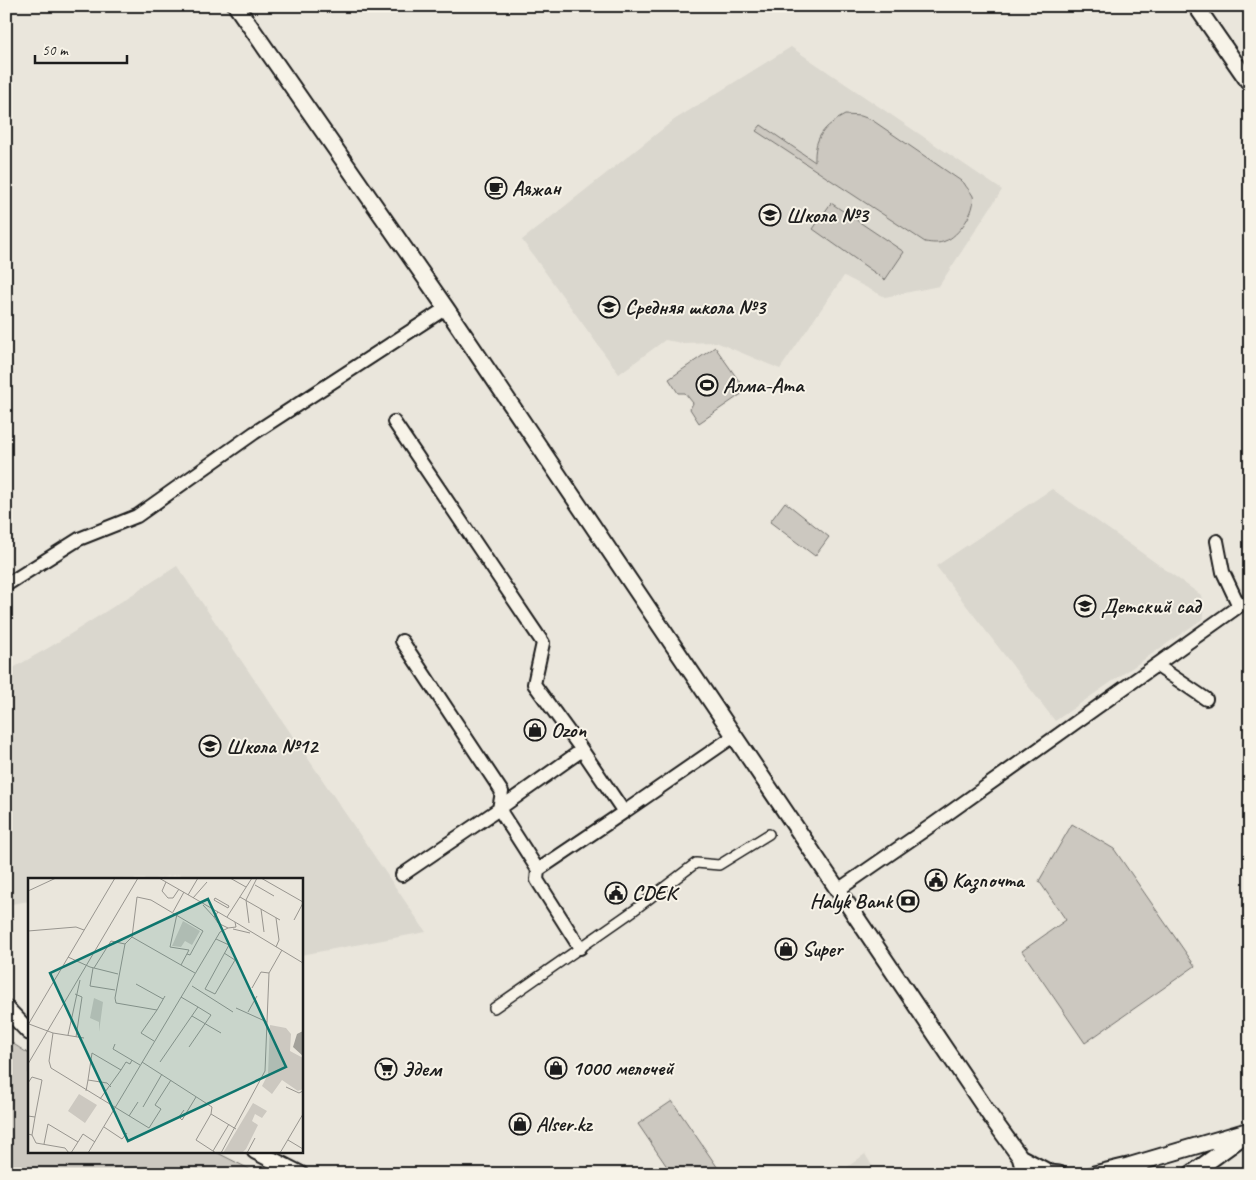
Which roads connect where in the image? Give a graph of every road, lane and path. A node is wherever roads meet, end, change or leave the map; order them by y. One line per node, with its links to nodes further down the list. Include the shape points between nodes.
1 (236, 6): 4 (street)
2 (1196, 6): 3 (street)
3 (1250, 84)
4 (446, 308): 7 (street, via 254,433 137,516 79,539); 11 (street)
5 (394, 422): 12 (street, via 543,643 534,684)
6 (1217, 541): 9 (street, via 1223,572 1239,606)
7 (6, 585)
8 (402, 641): 13 (street, via 502,792)
9 (1156, 665): 10 (street); 18 (street)
10 (1206, 699)
11 (734, 736): 14 (street); 18 (street)
12 (582, 750): 13 (street); 14 (street)
13 (499, 809): 16 (street); 17 (street)
14 (624, 812): 16 (street)
15 (769, 834): 19 (street, via 719,864 696,863)
16 (538, 870): 19 (street, via 536,880)
17 (402, 875)
18 (838, 890): 25 (street)
19 (580, 948): 21 (street)
20 (6, 1008): 22 (street)
21 (494, 1008)
22 (28, 1031)
23 (1250, 1131): 26 (street); 32 (street)
24 (257, 1152): 27 (street)
25 (1020, 1157): 28 (street); 29 (street, via 1050,1173)
26 (1128, 1166): 30 (street); 31 (street)
27 (300, 1174)
28 (1025, 1174)
29 (1059, 1174)
30 (1094, 1174)
31 (1142, 1174)
32 (1191, 1174)

